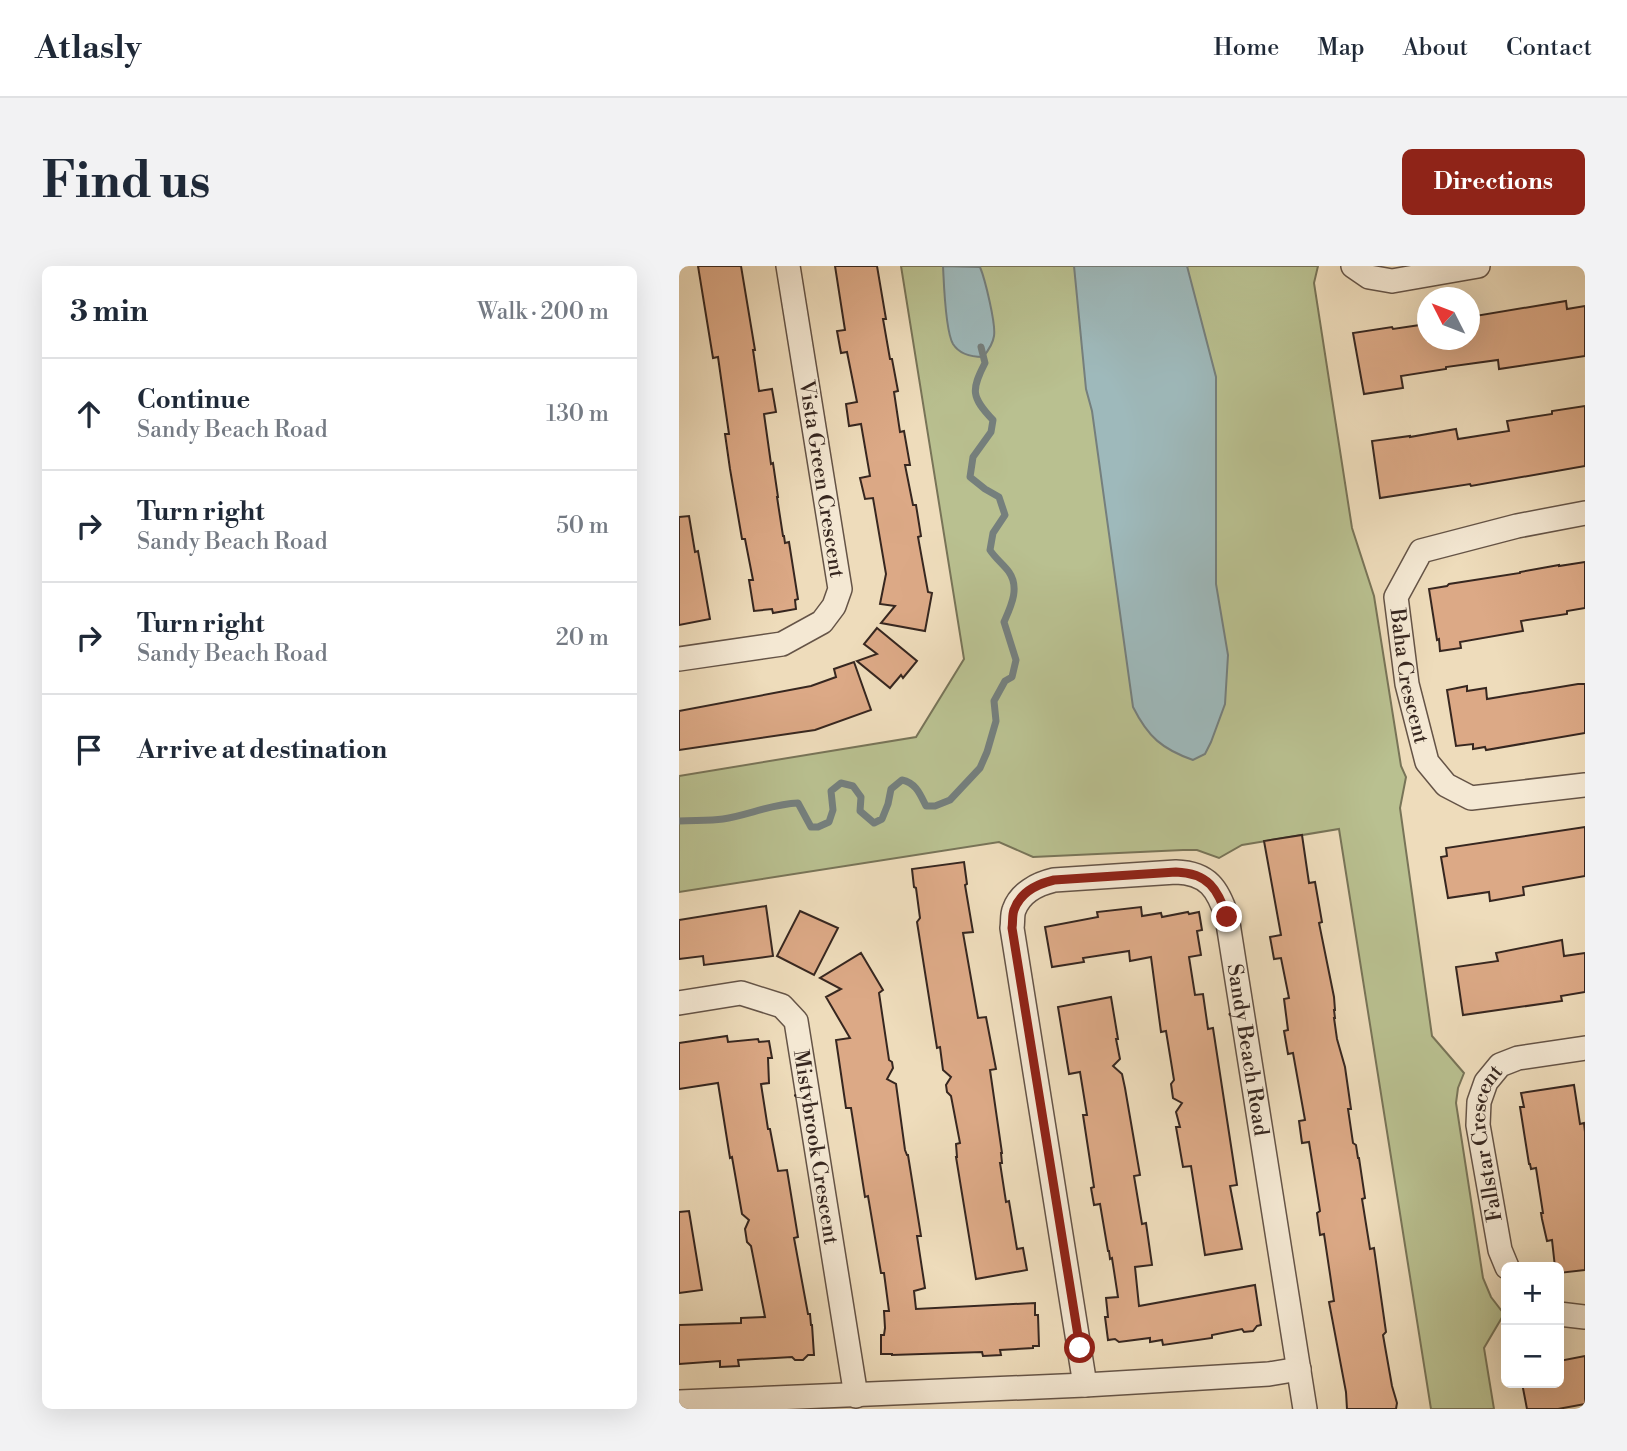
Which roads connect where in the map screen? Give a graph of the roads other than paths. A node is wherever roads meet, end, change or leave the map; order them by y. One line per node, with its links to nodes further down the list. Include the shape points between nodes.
1 (788, 266): 5 (street, Vista Green Crescent, via 840,589 822,622 782,644)
2 (1353, 266): 3 (street, via 1369,276 1392,281)
3 (1478, 266)
4 (1585, 513): 6 (street, Baha Crescent, via 1421,551 1396,597 1407,684 1427,762 1447,785 1471,798)
5 (679, 659)
6 (1585, 785)
7 (679, 1003): 14 (street, Mistybrook Crescent, via 741,993 782,1006 796,1021)
8 (1585, 1048): 9 (street, Fallstar Crescent, via 1518,1058 1500,1065 1486,1082 1478,1125)
9 (1505, 1262)
10 (1564, 1315): 11 (street)
11 (1585, 1317)
12 (1299, 1369): 13 (street); 13 (street, Sandy Beach Road, via 1222,901 1205,879 1192,872 1054,880 1038,884 1023,896 1014,911 1012,928); 16 (street, Sandy Beach Road)
13 (1086, 1385): 14 (street)
14 (856, 1396): 15 (street)
15 (679, 1402)
16 (1305, 1409)

